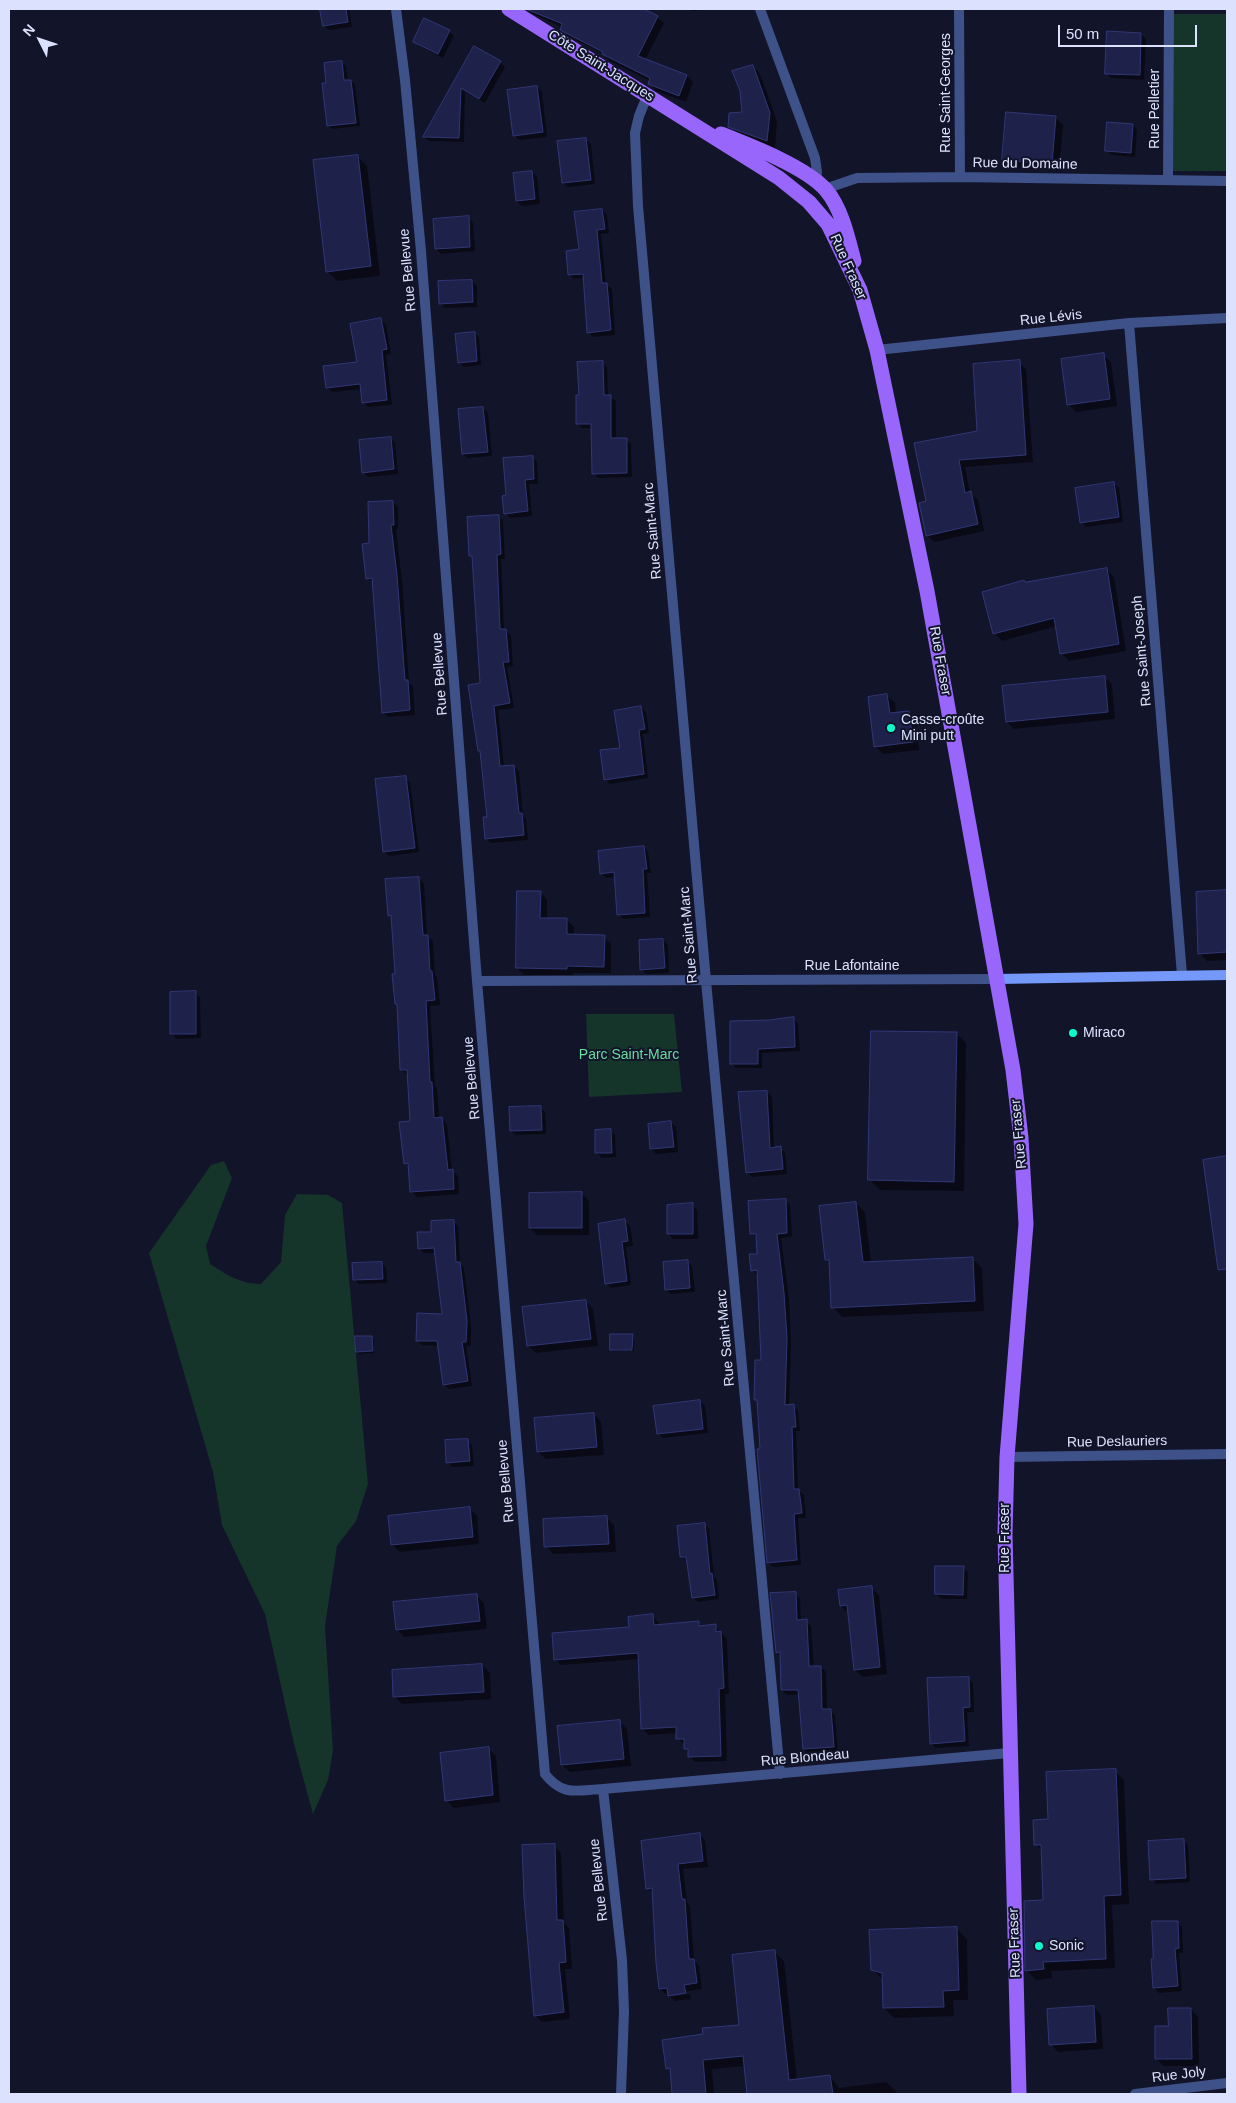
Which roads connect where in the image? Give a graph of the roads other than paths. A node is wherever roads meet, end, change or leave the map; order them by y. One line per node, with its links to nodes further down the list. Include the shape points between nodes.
1 (396, 9): 20 (street, Rue Bellevue, via 421,251)
2 (509, 9): 6 (main road, Côte Saint-Jacques)
3 (760, 9): 11 (street, via 815,158)
4 (959, 9): 8 (street, Rue Saint-Georges)
5 (1169, 9): 9 (street, Rue Pelletier)
6 (648, 94): 7 (main road, Côte Saint-Jacques); 21 (street, Rue Saint-Marc, via 635,133 638,206)
7 (693, 123): 11 (main road, Côte Saint-Jacques, via 798,169); 12 (main road, Côte Saint-Jacques, via 779,178)
8 (960, 177): 9 (street, Rue du Domaine); 11 (street, Rue du Domaine, via 857,178)
9 (1168, 180): 10 (street, Rue du Domaine)
10 (1227, 180)
11 (820, 185): 13 (main road, Côte Saint-Jacques, via 844,225)
12 (809, 202): 13 (main road, Rue Fraser, via 828,224)
13 (860, 290): 16 (main road, Rue Fraser)
14 (1227, 318): 15 (street, Rue Lévis)
15 (1129, 323): 16 (street, Rue Lévis); 17 (street, Rue Saint-Joseph)
16 (877, 350): 19 (main road, Rue Fraser, via 927,591)
17 (1182, 975): 18 (main road, Rue Lafontaine); 19 (main road, Rue Lafontaine)
18 (1227, 975)
19 (998, 979): 21 (street, Rue Lafontaine); 23 (main road, Rue Fraser, via 1021,1138 1026,1224)
20 (477, 981): 21 (street, Rue Lafontaine); 26 (street, Rue Bellevue, via 545,1774 554,1786 565,1790)
21 (706, 981): 25 (street, Rue Saint-Marc)
22 (1227, 1454): 23 (street, Rue Deslauriers)
23 (1007, 1457): 24 (main road, Rue Fraser, via 1005,1543)
24 (1009, 1753): 25 (street, Rue Blondeau); 29 (main road, Rue Fraser)
25 (780, 1774): 26 (street, Rue Blondeau)
26 (603, 1789): 28 (street, Rue Bellevue, via 622,1960)
27 (1227, 2083): 30 (street, Rue Joly)
28 (621, 2094)
29 (1019, 2094)
30 (1135, 2094)

